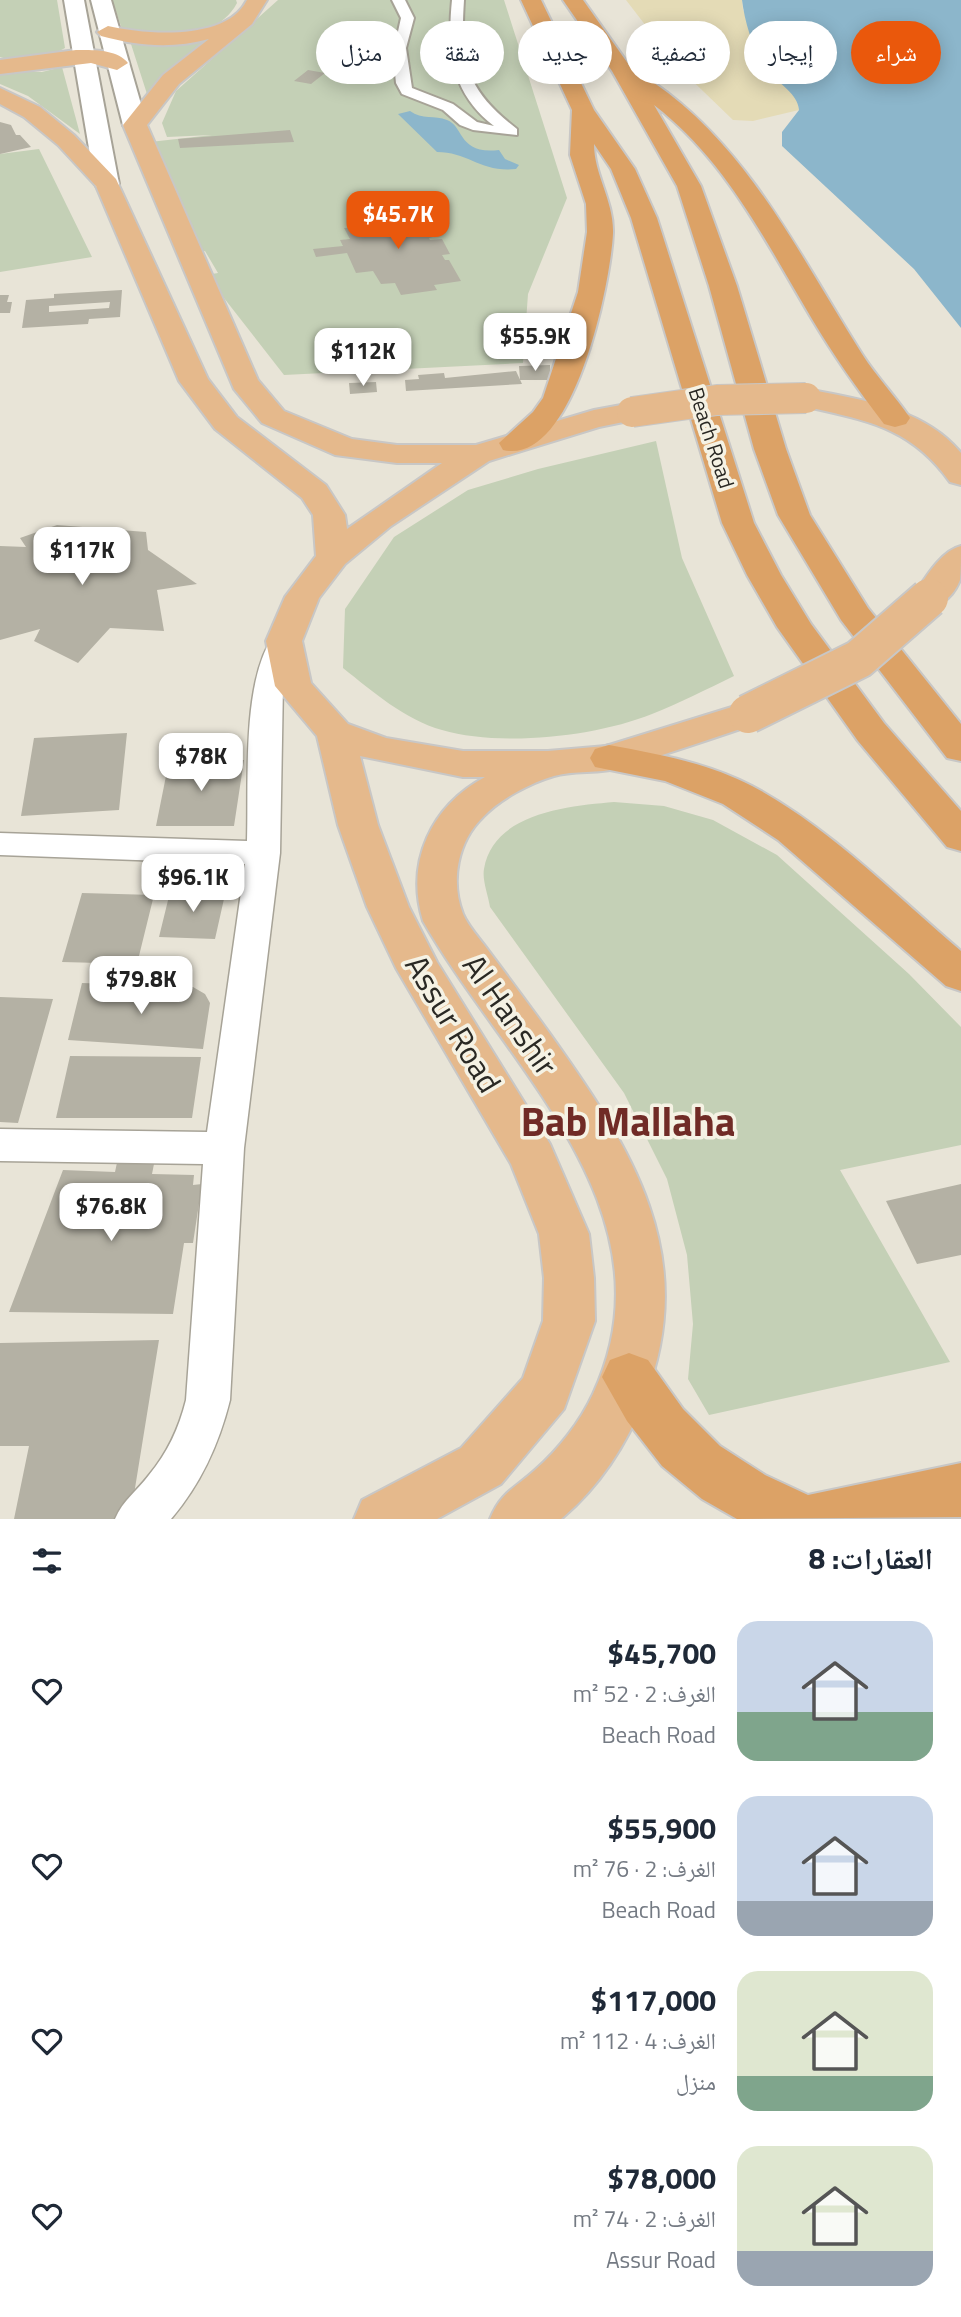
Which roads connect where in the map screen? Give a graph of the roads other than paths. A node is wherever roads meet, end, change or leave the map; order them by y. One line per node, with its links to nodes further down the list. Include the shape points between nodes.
1 (74, 0): 9 (main road)
2 (101, 0): 8 (main road)
3 (398, 0): 4 (street, via 409,28 400,46 406,90 489,131 512,132 487,115 469,92 458,66 454,45)
4 (458, 0)
5 (531, 0): 14 (highway, Beach Road)
6 (573, 0): 12 (highway)
7 (252, 9): 8 (main road, via 204,35 175,40 141,40); 15 (main road, via 177,74)
8 (108, 32): 10 (main road)
9 (86, 55): 10 (main road); 11 (main road, via 43,66); 16 (main road)
10 (117, 63): 15 (main road)
11 (0, 67)
12 (623, 71): 17 (highway, via 669,102 762,209 851,358); 25 (highway, via 689,186 794,515 853,613)
13 (0, 95): 16 (main road, via 32,112 66,140)
14 (583, 110): 18 (highway, via 582,155 598,204 600,232 592,292 558,398 544,418); 28 (highway, Beach Road, via 623,169 644,218 738,523 764,575 870,732)
15 (135, 125): 19 (main road, via 244,383 273,417 346,448 397,454)
16 (107, 184): 22 (main road, via 194,381 226,423 314,492 330,515)
17 (895, 418): 18 (main road, bridge, via 807,398 769,397 632,412); 20 (main road, via 947,456)
18 (514, 443): 19 (main road)
19 (478, 454): 22 (main road, via 379,519)
20 (961, 475)
21 (961, 556): 26 (main road, bridge, via 929,598 859,659 748,714)
22 (333, 557): 23 (main road, via 302,597)
23 (284, 641): 24 (main road, via 293,686); 30 (street, via 268,683)
24 (335, 733): 27 (main road, via 426,759); 37 (main road, Assur Road, via 358,825 388,907 418,968 533,1158 564,1234 569,1278 569,1321 545,1392 481,1466)
25 (961, 748)
26 (609, 758): 27 (main road); 31 (highway, via 673,771 737,795 792,830)
27 (548, 764): 34 (main road, Al Hanshir, via 484,795 451,828 437,859 437,902 444,921 569,1100 614,1179 638,1263 637,1341)
28 (961, 837)
29 (0, 844): 30 (street)
30 (263, 853): 33 (street)
31 (961, 975)
32 (0, 1145): 33 (street)
33 (224, 1148): 36 (street, via 212,1379 206,1415 192,1451 170,1486)
34 (629, 1377): 38 (main road, Al Hanshir, via 609,1423 578,1466); 39 (highway, via 680,1449 717,1479)
35 (961, 1490): 40 (highway)
36 (138, 1519)
37 (382, 1519)
38 (518, 1519)
39 (800, 1519)
40 (816, 1519)

